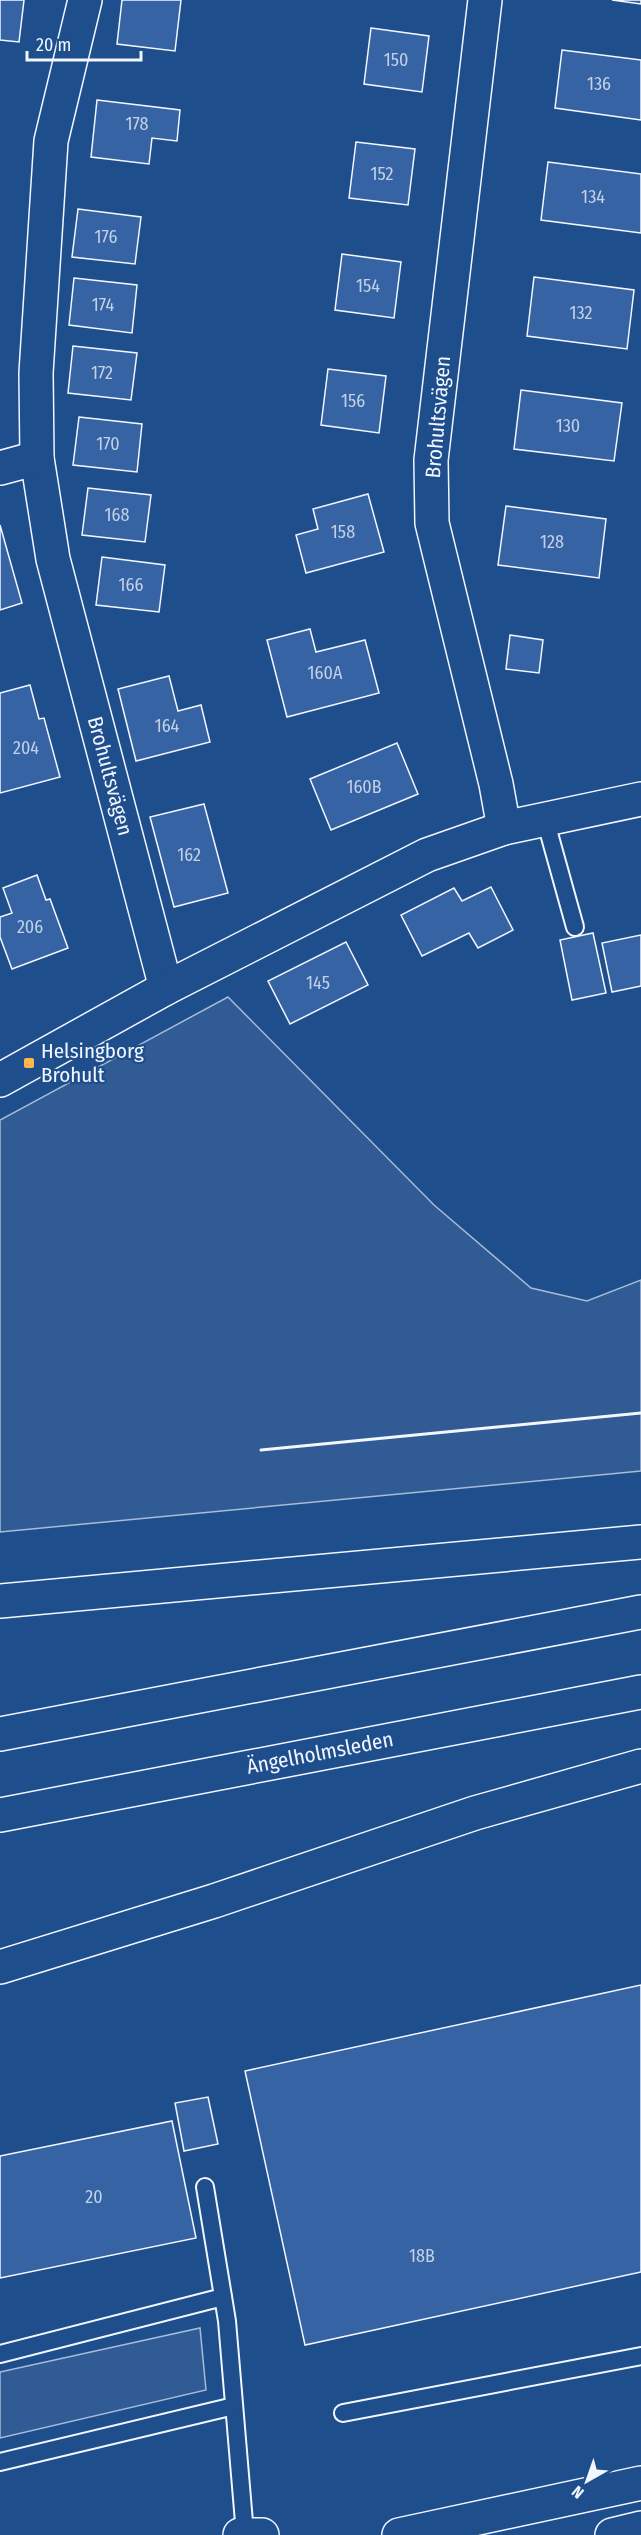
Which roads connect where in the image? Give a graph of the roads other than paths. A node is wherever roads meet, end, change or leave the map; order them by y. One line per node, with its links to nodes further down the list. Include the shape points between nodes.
1 (85, 0): 3 (main road, Brohultsvägen, via 51,141 36,373)
2 (485, 0): 7 (main road, Brohultsvägen, via 431,460 432,523)
3 (37, 458): 4 (main road); 9 (main road, Brohultsvägen, via 53,559)
4 (0, 468)
5 (641, 799): 6 (main road)
6 (545, 819): 7 (main road); 8 (lane)
7 (504, 828): 9 (main road, via 428,855)
8 (575, 927)
9 (166, 988): 10 (main road)
10 (0, 1080)
11 (641, 1542): 12 (main road)
12 (0, 1600)
13 (641, 1612): 15 (main road)
14 (641, 1692): 17 (main road, Ängelholmsleden)
15 (0, 1734)
16 (641, 1766): 18 (main road, via 475,1813 214,1901)
17 (0, 1815)
18 (0, 1967)
19 (205, 2187): 20 (lane)
20 (223, 2296): 21 (lane); 23 (lane)
21 (0, 2354)
22 (641, 2356): 24 (lane)
23 (234, 2406): 25 (lane); 28 (lane)
24 (343, 2413)
25 (0, 2462)
26 (641, 2483): 29 (main road)
27 (641, 2528): 30 (main road)
28 (249, 2535)
29 (399, 2535)
30 (612, 2535)

